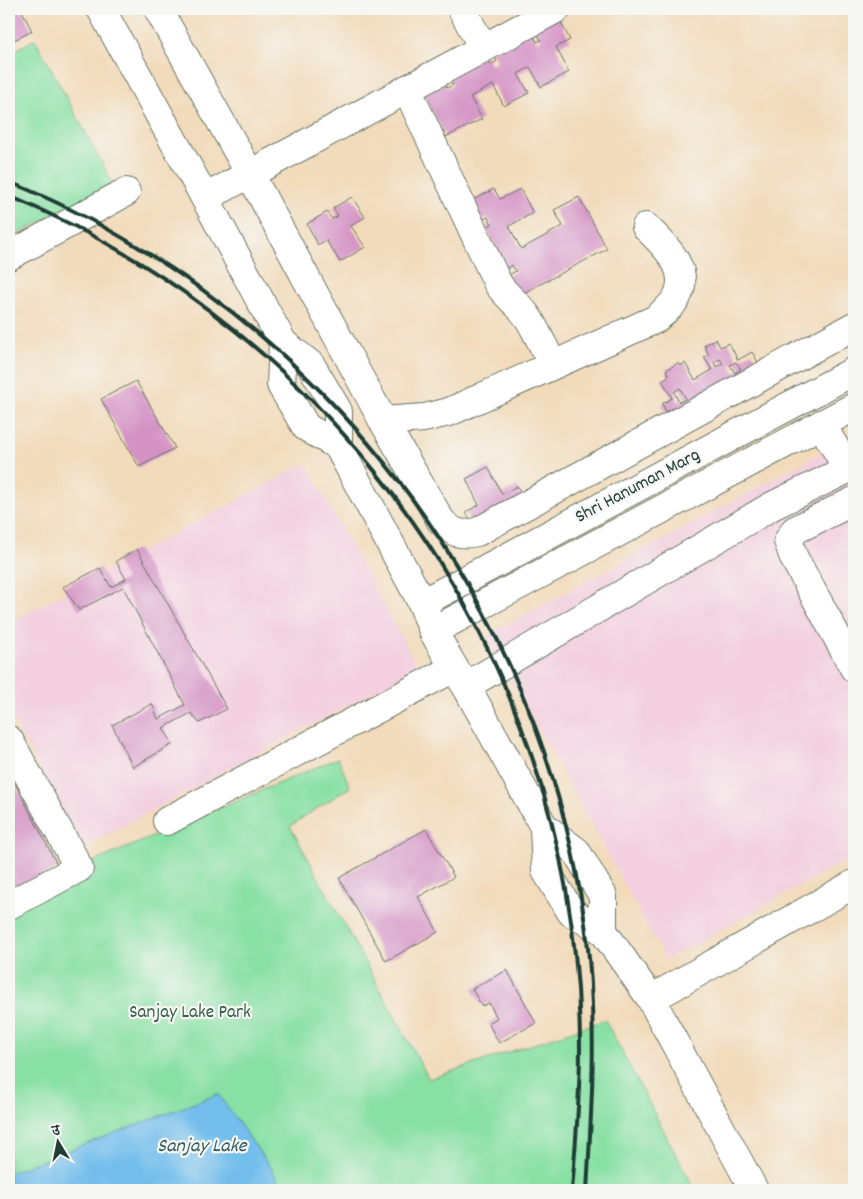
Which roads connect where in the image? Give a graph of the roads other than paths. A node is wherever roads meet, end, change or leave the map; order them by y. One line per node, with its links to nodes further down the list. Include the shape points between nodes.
1 (101, 9): 9 (street)
2 (158, 9): 7 (street)
3 (462, 9): 5 (street)
4 (556, 9): 5 (street)
5 (483, 48): 6 (street)
6 (407, 89): 7 (street); 14 (street, via 498,284 529,318)
7 (250, 174): 9 (street); 17 (street)
8 (126, 192): 11 (street)
9 (206, 198): 13 (street)
10 (646, 227): 14 (street, via 670,252 679,268 681,284 678,296 656,319)
11 (9, 256)
12 (854, 326): 17 (street, via 469,534 454,532 441,521)
13 (283, 343): 19 (street, via 311,366 338,410); 19 (street, via 281,385 306,427)
14 (553, 365): 17 (street, via 449,412 424,418)
15 (854, 371): 22 (street, Shri Hanuman Marg)
16 (854, 407): 18 (street, Shri Hanuman Marg)
17 (383, 421)
18 (821, 424): 20 (street); 23 (street, Shri Hanuman Marg)
19 (338, 446): 22 (street)
20 (851, 468): 25 (street, via 772,506)
21 (854, 501): 24 (street, via 795,530 788,541 794,558)
22 (422, 603): 23 (street)
23 (433, 631): 25 (street)
24 (854, 668)
25 (460, 677): 27 (street); 28 (street)
26 (9, 740): 30 (street, via 79,868)
27 (168, 821)
28 (544, 827): 31 (street, via 576,852 603,896); 31 (street, via 546,871 571,912)
29 (854, 884): 32 (street)
30 (9, 905)
31 (602, 931): 32 (street)
32 (651, 999): 33 (street)
33 (754, 1190)

